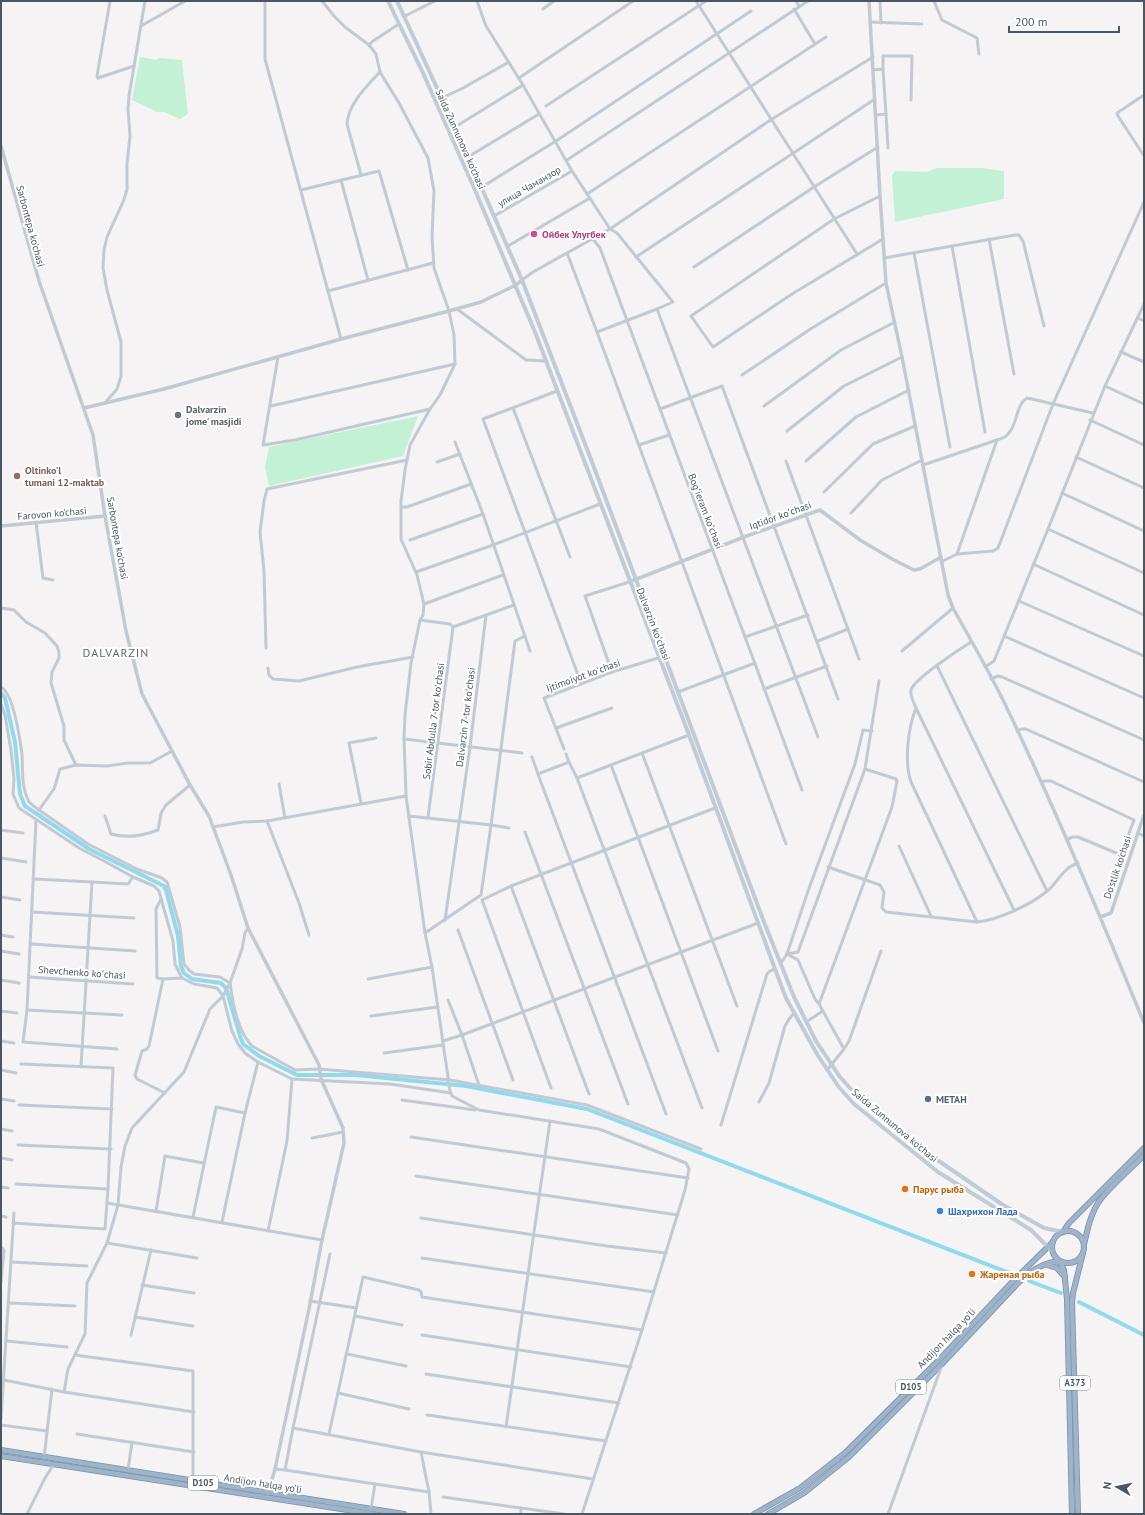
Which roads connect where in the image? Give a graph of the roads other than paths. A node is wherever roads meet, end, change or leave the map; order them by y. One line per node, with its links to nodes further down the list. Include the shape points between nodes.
1 (110, 1): 39 (street, via 97,76 98,78)
2 (145, 1): 30 (street)
3 (185, 1): 19 (street)
4 (265, 1): 69 (street, via 265,59)
5 (322, 1): 34 (street, via 345,27)
6 (388, 1): 28 (main road, Saida Zunnunova ko'chasi)
7 (397, 1): 25 (main road, Saida Zunnunova ko'chasi)
8 (435, 1): 25 (street)
9 (476, 1): 38 (street, via 486,26)
10 (554, 1): 22 (street)
11 (633, 1): 43 (street)
12 (696, 1): 20 (street)
13 (706, 1): 20 (street)
14 (796, 1): 21 (street)
15 (808, 1): 21 (street)
16 (869, 1): 26 (street)
17 (880, 1): 27 (street)
18 (934, 1): 36 (street, via 942,20 977,38)
19 (180, 3): 30 (street)
20 (699, 6): 31 (street); 50 (street)
21 (799, 6): 23 (street)
22 (543, 9)
23 (794, 9): 33 (street); 35 (street)
24 (751, 12): 31 (street)
25 (405, 16): 47 (main road, Saida Zunnunova ko'chasi)
26 (870, 22): 27 (street); 37 (street)
27 (881, 23): 29 (street)
28 (399, 24): 34 (street); 93 (main road, Saida Zunnunova ko'chasi)
29 (922, 24)
30 (141, 26): 39 (street)
31 (716, 35): 35 (street); 56 (street)
32 (826, 37): 33 (street)
33 (815, 44): 45 (street)
34 (369, 45): 42 (street, via 376,54)
35 (730, 54): 45 (street); 63 (street)
36 (979, 54)
37 (872, 57): 41 (street); 54 (street)
38 (509, 62): 43 (street); 47 (street)
39 (134, 66): 118 (street, via 128,109 130,136 126,190 104,250 107,290 121,342 121,376 117,389)
40 (883, 69): 41 (street); 49 (street, via 883,56 912,56); 52 (street)
41 (873, 70): 48 (street)
42 (380, 72): 65 (street, via 362,92 347,118); 87 (street, via 428,158 434,191)
43 (519, 78): 44 (street)
44 (523, 85): 51 (street); 55 (street)
45 (751, 86): 54 (street); 70 (street)
46 (1144, 95): 61 (street, via 1117,114)
47 (442, 98): 55 (main road, Saida Zunnunova ko'chasi)
48 (875, 99): 53 (street); 60 (street)
49 (911, 100)
50 (546, 106)
51 (539, 114): 56 (street); 62 (street)
52 (886, 114): 53 (street); 59 (street)
53 (876, 115): 58 (street)
54 (772, 119): 60 (street); 76 (street)
55 (455, 127): 62 (main road, Saida Zunnunova ko'chasi)
56 (556, 141): 63 (street); 67 (street)
57 (1, 146): 123 (street, Sarbontepa ko'chasi, via 38,281)
58 (878, 147): 68 (street); 71 (street)
59 (888, 148)
60 (793, 153): 68 (street); 85 (street)
61 (1144, 156)
62 (468, 157): 67 (main road, Saida Zunnunova ko'chasi)
63 (567, 160): 64 (street)
64 (572, 171): 70 (street); 74 (street, улица Чаманзор)
65 (361, 175): 66 (street); 89 (street, via 379,171)
66 (341, 180): 69 (street); 90 (street)
67 (482, 187): 74 (main road, Saida Zunnunova ko'chasi)
68 (814, 187): 75 (street); 88 (street)
69 (301, 190): 94 (street)
70 (587, 194): 72 (street)
71 (880, 196): 75 (street); 79 (street)
72 (590, 198): 76 (street); 80 (street)
73 (1144, 202): 119 (street)
74 (494, 216): 80 (main road, Saida Zunnunova ko'chasi)
75 (834, 219): 84 (street); 84 (street, via 691,316 713,347)
76 (610, 229): 77 (street); 85 (street, via 617,233)
77 (592, 238): 82 (street); 100 (street, Bogʻieram koʻchasi, via 600,248)
78 (989, 239): 81 (street); 103 (street, via 1019,235 1023,241); 112 (street)
79 (883, 240): 84 (street); 86 (street)
80 (508, 246): 91 (main road, Saida Zunnunova ko'chasi)
81 (952, 246): 83 (street); 131 (street)
82 (567, 253): 91 (street); 104 (street)
83 (914, 253): 86 (street); 137 (street)
84 (857, 254)
85 (636, 256): 97 (street, via 673,302)
86 (884, 258): 92 (street)
87 (433, 263): 89 (street); 98 (street)
88 (694, 267)
89 (408, 270): 90 (street)
90 (368, 280): 94 (street)
91 (522, 280): 93 (street); 163 (main road, Dalvarzin koʻchasi)
92 (886, 283): 102 (street); 113 (street)
93 (516, 285): 96 (street, via 481,302); 109 (main road, Dalvarzin koʻchasi)
94 (328, 291): 105 (street)
95 (1144, 304): 99 (street)
96 (457, 309): 98 (street); 109 (street, via 526,360)
97 (657, 309): 100 (street); 117 (street)
98 (449, 312): 105 (street); 111 (street, via 454,335)
99 (1138, 318): 101 (street); 106 (street)
100 (627, 320): 104 (street); 126 (street, Bogʻieram koʻchasi)
101 (1144, 321)
102 (894, 322): 108 (street); 122 (street, via 841,350)
103 (1044, 326)
104 (597, 332): 135 (street)
105 (341, 339): 107 (street)
106 (1121, 352): 110 (street); 114 (street)
107 (278, 358): 118 (street); 121 (street)
108 (902, 358): 115 (street); 130 (street, via 844,386)
109 (546, 361): 116 (main road, Dalvarzin koʻchasi)
110 (1144, 362)
111 (455, 364): 121 (street); 125 (street)
112 (1014, 374)
113 (742, 375)
114 (1105, 386): 120 (street); 127 (street)
115 (909, 390): 129 (street); 143 (street, via 856,417)
116 (557, 391): 124 (street); 150 (main road, Dalvarzin koʻchasi)
117 (691, 397): 126 (street); 159 (street, via 722,386); 165 (street)
118 (105, 403): 123 (street)
119 (1053, 404): 127 (street); 133 (street, via 1027,398 1022,401 1014,426 1008,435); 169 (street, via 998,548 993,551)
120 (1144, 404)
121 (271, 406): 125 (street, via 263,445 265,446)
122 (764, 406)
123 (84, 408): 155 (street, Sarbontepa ko'chasi, via 93,435)
124 (513, 408): 156 (street); 162 (street, via 482,419)
125 (430, 409): 140 (street, via 410,445)
126 (660, 410): 132 (street, Bogʻieram koʻchasi)
127 (1093, 413): 128 (street)
128 (1090, 420): 136 (street); 139 (street)
129 (915, 426): 141 (street); 148 (street, via 873,444)
130 (787, 431)
131 (985, 432)
132 (670, 435): 135 (street); 168 (street, Bogʻieram koʻchasi)
133 (997, 440): 145 (street); 169 (street)
134 (455, 442): 138 (street)
135 (639, 445): 172 (street)
136 (1144, 445)
137 (950, 446)
138 (460, 454): 144 (street); 146 (street)
139 (1076, 457): 147 (street); 149 (street)
140 (407, 460): 151 (street); 198 (street, via 267,489 260,532)
141 (922, 460): 145 (street); 152 (street, via 882,480)
142 (786, 461): 154 (street)
143 (806, 461)
144 (437, 462)
145 (923, 465): 171 (street)
146 (471, 484): 151 (street); 153 (street)
147 (1144, 488)
148 (824, 492)
149 (1062, 493): 160 (street); 161 (street)
150 (600, 504): 156 (street); 164 (main road, Dalvarzin koʻchasi)
151 (401, 507): 175 (street, via 401,540)
152 (851, 513)
153 (483, 514): 166 (street); 167 (street)
154 (805, 515): 159 (street, Iqtidor koʻchasi); 171 (street, Iqtidor koʻchasi, via 822,510 860,540 914,570); 192 (street)
155 (105, 516): 157 (street, Farovon ko'chasi); 237 (street, Sarbontepa ko'chasi, via 126,631 142,694)
156 (556, 521): 162 (street); 170 (street)
157 (36, 522): 158 (street, Farovon ko'chasi); 178 (street, via 43,578)
158 (1, 526)
159 (775, 526): 165 (street, Iqtidor koʻchasi); 187 (street)
160 (1048, 529): 174 (street); 176 (street)
161 (1144, 531)
162 (525, 532): 167 (street); 215 (street)
163 (619, 535): 164 (main road); 179 (main road, Dalvarzin koʻchasi)
164 (614, 537): 180 (main road, Dalvarzin koʻchasi)
165 (744, 537): 168 (street, Iqtidor koʻchasi); 190 (street)
166 (410, 540)
167 (493, 545): 175 (street); 177 (street)
168 (712, 549): 172 (street, Iqtidor koʻchasi); 195 (street, Bogʻieram koʻchasi)
169 (957, 554): 173 (street)
170 (570, 557)
171 (940, 557): 173 (street)
172 (681, 561): 179 (street, Iqtidor koʻchasi); 211 (street)
173 (942, 562): 185 (street)
174 (1033, 564): 181 (street); 188 (street)
175 (416, 572): 182 (street)
176 (1144, 573)
177 (503, 575): 182 (street); 183 (street)
178 (53, 580)
179 (635, 580): 180 (street, Iqtidor koʻchasi); 218 (main road, Dalvarzin koʻchasi)
180 (630, 582): 203 (main road, Dalvarzin koʻchasi); 210 (street, via 585,596)
181 (1019, 601): 194 (street); 201 (street)
182 (424, 604): 189 (street)
183 (514, 605): 186 (street); 193 (street)
184 (1, 608): 244 (street, via 14,610 26,622 46,633 57,646 59,658 52,672 51,683 64,726 64,740)
185 (953, 608): 197 (street); 200 (street)
186 (486, 615): 191 (street); 235 (street, Dalvarzin 7-tor koʻchasi)
187 (808, 615): 190 (street); 196 (street)
188 (1144, 615)
189 (420, 620): 191 (street, via 450,624); 202 (street)
190 (776, 626): 195 (street); 212 (street)
191 (453, 627): 232 (street, Sobir Abdulla 7-tor koʻchasi)
192 (848, 629): 196 (street); 204 (street)
193 (525, 636): 199 (street); 238 (street, via 515,641)
194 (1004, 636): 208 (street, via 994,661); 219 (street)
195 (745, 637): 205 (street, Bogʻieram koʻchasi)
196 (818, 641): 206 (street)
197 (971, 642): 207 (street); 208 (street)
198 (266, 648)
199 (530, 651)
200 (902, 651)
201 (1144, 656)
202 (413, 657): 209 (street, via 299,680 273,679); 230 (street)
203 (658, 658): 210 (street, Ijtimoiyot koʻchasi); 227 (main road, Dalvarzin koʻchasi)
204 (859, 659)
205 (755, 664): 211 (street); 217 (street, Bogʻieram koʻchasi)
206 (827, 666): 212 (street); 220 (street)
207 (937, 666): 223 (street, via 911,690); 291 (street)
208 (985, 667): 213 (street)
209 (268, 668)
210 (612, 672): 215 (street, Ijtimoiyot koʻchasi)
211 (724, 675): 218 (street); 277 (street)
212 (796, 677): 217 (street); 229 (street)
213 (992, 678): 226 (street); 231 (street, via 1002,677)
214 (879, 681): 225 (street)
215 (581, 683): 224 (street, Ijtimoiyot koʻchasi, via 544,698)
216 (1, 688): 257 (street, via 9,695 16,723 22,754 23,787 28,801)
217 (764, 689): 253 (street, Bogʻieram koʻchasi)
218 (678, 692): 233 (main road, Dalvarzin koʻchasi)
219 (1144, 698)
220 (838, 699)
221 (1, 704): 263 (street, via 11,750 13,794 19,808)
222 (612, 708): 224 (street)
223 (916, 708): 295 (street); 302 (street, via 907,772)
224 (556, 728): 236 (street, Ijtimoiyot koʻchasi)
225 (872, 731): 246 (street); 318 (street, via 863,730 855,764)
226 (1017, 731): 249 (street); 250 (street, via 1026,729)
227 (689, 735): 234 (main road, Dalvarzin koʻchasi); 240 (street)
228 (376, 738): 255 (street, via 349,743)
229 (818, 738)
230 (404, 739): 232 (street); 254 (street)
231 (1144, 740)
232 (438, 743): 235 (street); 262 (street, Sobir Abdulla 7-tor koʻchasi)
233 (698, 743): 234 (main road); 319 (main road, Dalvarzin koʻchasi)
234 (692, 746): 256 (main road, Dalvarzin koʻchasi)
235 (470, 747): 238 (street); 265 (street, Dalvarzin 7-tor koʻchasi)
236 (564, 750)
237 (172, 751): 244 (street, via 150,763); 252 (street, Sarbontepa ko'chasi)
238 (501, 751): 239 (street); 266 (street)
239 (522, 753)
240 (642, 753): 245 (street); 267 (street)
241 (566, 754): 243 (street)
242 (532, 757): 247 (street)
243 (569, 762): 247 (street); 248 (street)
244 (76, 765): 257 (street, via 60,769 54,789)
245 (611, 765): 248 (street); 275 (street)
246 (865, 769): 284 (street); 288 (street, via 893,777 897,781 892,807)
247 (538, 774): 282 (street)
248 (577, 778): 279 (street)
249 (1042, 782): 276 (street); 276 (street, via 1051,781 1134,820 1121,855 1078,837)
250 (1144, 782)
251 (278, 784): 261 (street)
252 (190, 785): 259 (street, via 166,805 161,813 158,830 148,834 111,834); 268 (street, Sarbontepa ko'chasi)
253 (802, 790)
254 (406, 796): 255 (street); 260 (street)
255 (361, 803): 261 (street)
256 (715, 808): 267 (street); 303 (main road, Dalvarzin koʻchasi)
257 (39, 810): 332 (street, via 88,844 167,882 180,927 184,964 194,974 220,977)
258 (1144, 815): 273 (street, Do'stlik ko'chasi)
259 (106, 816)
260 (409, 816): 262 (street); 306 (street)
261 (285, 818): 264 (street)
262 (428, 818): 265 (street)
263 (36, 820): 286 (street, via 79,848); 287 (street)
264 (267, 821): 268 (street); 308 (street)
265 (459, 822): 266 (street); 301 (street, Dalvarzin 7-tor koʻchasi)
266 (491, 825): 269 (street); 301 (street, via 480,895)
267 (670, 826): 275 (street); 310 (street)
268 (213, 827): 304 (street, Sarbontepa ko'chasi)
269 (509, 828)
270 (1, 830): 272 (street)
271 (525, 832): 285 (street)
272 (23, 833)
273 (1138, 833): 274 (street); 299 (street, Do'stlik ko'chasi, via 1111,913)
274 (1144, 836)
275 (638, 838): 279 (street); 316 (street)
276 (1068, 839): 283 (street)
277 (786, 844)
278 (899, 846): 298 (street)
279 (605, 851): 282 (street); 320 (street)
280 (1, 858): 281 (street)
281 (26, 862)
282 (572, 863): 285 (street); 324 (street)
283 (1078, 863): 291 (street, via 1066,870); 299 (street)
284 (828, 867): 288 (street); 318 (street, via 798,952)
285 (540, 875): 290 (street); 333 (street)
286 (133, 877): 289 (street, via 128,884); 293 (street, via 154,886 159,891)
287 (34, 879): 289 (street); 296 (street)
288 (865, 880): 298 (street, via 883,888 882,908 886,912); 339 (street)
289 (92, 882): 297 (street)
290 (511, 886): 338 (street); 345 (street, via 482,900)
291 (1047, 892): 295 (street)
292 (1, 897): 294 (street)
293 (161, 899): 325 (street, via 173,941 175,964); 327 (street, via 156,909 157,978)
294 (20, 900)
295 (1014, 910): 302 (street, via 987,921)
296 (32, 912): 297 (street); 311 (street)
297 (91, 915): 300 (street); 312 (street)
298 (931, 916): 302 (street)
299 (1100, 917): 352 (street)
300 (134, 918)
301 (445, 920): 306 (street)
302 (977, 922)
303 (758, 923): 310 (street); 322 (main road, Dalvarzin koʻchasi)
304 (248, 928): 332 (street); 369 (street, Sarbontepa ko'chasi, via 307,1041)
305 (458, 930): 353 (street)
306 (425, 933): 321 (street)
307 (1, 935): 309 (street)
308 (309, 935)
309 (13, 937)
310 (713, 940): 316 (street); 340 (street)
311 (31, 944): 312 (street); 323 (street)
312 (89, 948): 314 (street); 329 (street)
313 (1, 951): 317 (street)
314 (135, 951)
315 (881, 951): 360 (street)
316 (681, 952): 320 (street); 361 (street)
317 (19, 954)
318 (787, 954): 319 (street); 339 (street, via 798,960)
319 (781, 963): 335 (main road, Saida Zunnunova ko'chasi)
320 (648, 965): 324 (street); 388 (street)
321 (432, 967): 326 (street); 341 (street)
322 (775, 969): 337 (main road, Saida Zunnunova ko'chasi); 394 (street, via 767,974)
323 (29, 977): 329 (street, Shevchenko koʻchasi); 342 (street)
324 (616, 977): 333 (street); 392 (street)
325 (182, 978): 327 (street); 334 (street, via 194,984 217,988)
326 (368, 978)
327 (163, 979): 380 (street, via 149,1046 142,1051 135,1075 137,1079)
328 (1, 980): 330 (street)
329 (86, 980): 331 (street, Shevchenko koʻchasi); 348 (street)
330 (19, 983)
331 (133, 984)
332 (230, 984): 334 (street); 369 (street, via 242,1032 252,1046 295,1070)
333 (585, 989): 338 (street); 386 (street)
334 (223, 996): 363 (street, via 238,1044 245,1053); 380 (street, via 210,1009 184,1072)
335 (794, 997): 337 (main road); 351 (main road, Saida Zunnunova ko'chasi)
336 (448, 1000): 354 (street)
337 (788, 1000): 347 (main road, Saida Zunnunova ko'chasi)
338 (554, 1001): 345 (street); 381 (street)
339 (819, 1004): 344 (street)
340 (737, 1006)
341 (438, 1007): 350 (street); 357 (street)
342 (27, 1010): 348 (street); 358 (street, via 22,1042)
343 (1, 1011): 346 (street)
344 (823, 1011): 351 (street); 360 (street)
345 (523, 1012): 353 (street); 378 (street)
346 (17, 1013)
347 (794, 1013): 367 (main road, Saida Zunnunova ko'chasi); 385 (street, via 785,1026 769,1083)
348 (84, 1014): 349 (street); 358 (street)
349 (122, 1016)
350 (370, 1016)
351 (806, 1022): 365 (main road, Saida Zunnunova ko'chasi)
352 (1144, 1023)
353 (493, 1024): 354 (street); 373 (street)
354 (462, 1036): 357 (street); 376 (street)
355 (1, 1041): 356 (street)
356 (14, 1043)
357 (443, 1043): 362 (street); 374 (street)
358 (82, 1046): 359 (street); 366 (street)
359 (117, 1048)
360 (844, 1049): 365 (street)
361 (718, 1051)
362 (384, 1053)
363 (258, 1062): 371 (street); 391 (street)
364 (21, 1064): 366 (street)
365 (832, 1064): 367 (street); 375 (main road, Saida Zunnunova ko'chasi)
366 (81, 1067): 389 (street, via 113,1068)
367 (828, 1069): 377 (main road, Saida Zunnunova ko'chasi)
368 (1, 1070): 370 (street)
369 (319, 1070): 372 (street, Sarbontepa ko'chasi); 374 (street)
370 (16, 1073)
371 (292, 1079): 372 (street); 427 (street, via 287,1141)
372 (321, 1080): 379 (street, via 390,1084); 397 (street, Sarbontepa ko'chasi)
373 (513, 1080)
374 (450, 1081): 376 (street); 379 (street)
375 (844, 1081): 377 (main road); 428 (main road, Saida Zunnunova ko'chasi, via 879,1116 951,1170 1033,1223)
376 (478, 1085): 403 (street, via 587,1105)
377 (838, 1086): 435 (main road, Saida Zunnunova ko'chasi, via 858,1107 938,1172 1031,1230)
378 (551, 1088)
379 (451, 1092): 390 (street, via 452,1096)
380 (165, 1093): 417 (street, via 132,1128 121,1167)
381 (589, 1094)
382 (1, 1099): 384 (street)
383 (402, 1100): 390 (street)
384 (14, 1101)
385 (759, 1102)
386 (628, 1104)
387 (19, 1105): 389 (street)
388 (702, 1108)
389 (112, 1109): 402 (street)
390 (479, 1110): 393 (street)
391 (246, 1112): 408 (street, via 216,1107); 425 (street)
392 (666, 1114)
393 (550, 1121): 405 (street); 410 (street, via 599,1129 686,1164 689,1169)
394 (721, 1125)
395 (1, 1129): 396 (street)
396 (12, 1131)
397 (343, 1132): 399 (street); 430 (street, via 342,1153)
398 (411, 1137): 405 (street)
399 (312, 1138)
400 (18, 1145): 402 (street)
401 (1144, 1148): 428 (highway)
402 (111, 1149): 414 (street)
403 (702, 1149)
404 (1144, 1155): 433 (highway, A373, via 1098,1203 1092,1214)
405 (545, 1157): 410 (street); 415 (street)
406 (1, 1158): 407 (street)
407 (12, 1160)
408 (204, 1163): 418 (street, via 165,1156); 423 (street)
409 (416, 1176): 415 (street)
410 (688, 1178): 420 (street)
411 (16, 1184): 414 (street)
412 (1, 1187): 413 (street)
413 (8, 1188)
414 (108, 1189): 416 (street)
415 (540, 1194): 420 (street); 429 (street)
416 (107, 1203): 417 (street); 426 (street, via 106,1229)
417 (118, 1205): 418 (street); 431 (street)
418 (156, 1211): 423 (street)
419 (14, 1213): 426 (street)
420 (678, 1215): 438 (street)
421 (1, 1216): 422 (street)
422 (6, 1217)
423 (192, 1217): 425 (street)
424 (421, 1218): 429 (street)
425 (222, 1222): 427 (street)
426 (13, 1223): 444 (street)
427 (268, 1231): 430 (street)
428 (1063, 1232): 432 (highway); 433 (highway, via 1075,1232 1083,1240)
429 (534, 1235): 438 (street); 447 (street)
430 (322, 1240): 454 (street)
431 (107, 1242): 436 (street); 471 (street, via 87,1283 85,1334)
432 (1053, 1242): 435 (highway, Andijon halqa yo‘li / D105); 437 (highway)
433 (1084, 1245): 439 (highway, A373)
434 (1, 1246): 448 (street, via 4,1250)
435 (1048, 1246): 437 (main road, Saida Zunnunova ko'chasi); 472 (highway, Andijon halqa yo‘li / D105)
436 (151, 1250): 441 (street); 451 (street)
437 (1052, 1250): 443 (highway, A373)
438 (666, 1253): 452 (street)
439 (1083, 1253): 443 (highway, via 1074,1263); 523 (highway, A373, via 1072,1302)
440 (330, 1254): 455 (street)
441 (197, 1258)
442 (422, 1258): 447 (street)
443 (1059, 1261): 445 (highway, Andijon halqa yo‘li / D105); 449 (highway, A373)
444 (11, 1262): 446 (street); 456 (street)
445 (1043, 1265): 449 (highway, via 1057,1268); 472 (highway, Andijon halqa yo‘li / D105, via 1018,1283)
446 (87, 1266)
447 (528, 1273): 452 (street); 459 (street)
448 (1, 1276): 450 (street)
449 (1065, 1278): 522 (highway, A373, via 1068,1310)
450 (1, 1282)
451 (142, 1285): 453 (street); 461 (street)
452 (654, 1292): 464 (street)
453 (194, 1293)
454 (310, 1301): 455 (street); 500 (street)
455 (320, 1302): 458 (street); 488 (street)
456 (9, 1303): 457 (street); 467 (street)
457 (75, 1306)
458 (356, 1308): 459 (street, via 363,1278 419,1290 422,1296); 460 (street)
459 (522, 1312): 464 (street); 469 (street)
460 (355, 1316): 462 (street); 470 (street)
461 (135, 1317): 463 (street); 465 (street)
462 (402, 1325)
463 (193, 1326)
464 (642, 1330): 474 (street)
465 (131, 1335)
466 (422, 1335): 469 (street)
467 (6, 1341): 468 (street); 476 (street)
468 (67, 1347)
469 (517, 1349): 474 (street); 477 (street)
470 (347, 1354): 473 (street); 480 (street)
471 (75, 1355): 479 (street, via 68,1369); 483 (street, via 193,1371)
472 (940, 1362): 519 (highway, Andijon halqa yo‘li / D105, via 903,1394 832,1465 800,1488); 520 (highway, Andijon halqa yo‘li / D105, via 864,1443 834,1470 804,1493); 521 (street)
473 (406, 1366)
474 (631, 1366): 481 (street)
475 (426, 1374): 477 (street)
476 (4, 1380): 478 (street); 485 (street)
477 (511, 1387): 481 (street); 487 (street)
478 (52, 1389): 479 (street); 489 (street)
479 (64, 1392): 483 (street)
480 (338, 1393): 482 (street); 491 (street)
481 (619, 1403): 492 (street)
482 (409, 1409)
483 (194, 1412): 495 (street)
484 (427, 1415): 487 (street)
485 (1, 1418)
486 (1, 1424): 489 (street)
487 (506, 1426): 492 (street)
488 (293, 1428): 491 (street); 501 (street)
489 (47, 1431): 498 (street)
490 (77, 1434): 493 (street)
491 (330, 1434): 496 (street)
492 (606, 1441): 503 (street)
493 (132, 1442): 495 (street); 502 (street)
494 (1, 1450): 498 (highway, Andijon halqa yo‘li / D105)
495 (194, 1452): 504 (street)
496 (421, 1452): 503 (street); 507 (street)
497 (1, 1456): 499 (highway, Andijon halqa yo‘li / D105)
498 (44, 1458): 502 (highway, Andijon halqa yo‘li / D105)
499 (54, 1464): 509 (highway, Andijon halqa yo‘li / D105); 512 (street)
500 (275, 1469): 501 (street); 506 (street)
501 (285, 1470): 505 (street)
502 (128, 1471): 504 (highway, Andijon halqa yo‘li / D105)
503 (593, 1479): 518 (street)
504 (193, 1481): 506 (highway, Andijon halqa yo‘li / D105)
505 (375, 1484): 507 (street); 511 (street)
506 (268, 1492): 509 (street); 511 (highway, Andijon halqa yo‘li / D105)
507 (429, 1492): 515 (street)
508 (443, 1497): 510 (street)
509 (266, 1498): 513 (highway, Andijon halqa yo‘li / D105)
510 (521, 1508): 516 (street); 517 (street)
511 (371, 1509): 514 (highway, Andijon halqa yo‘li / D105)
512 (27, 1514)
513 (373, 1514)
514 (404, 1514)
515 (431, 1514)
516 (521, 1514)
517 (564, 1514)
518 (582, 1514)
519 (754, 1514)
520 (768, 1514)
521 (888, 1514)
522 (1072, 1514)
523 (1078, 1514)

